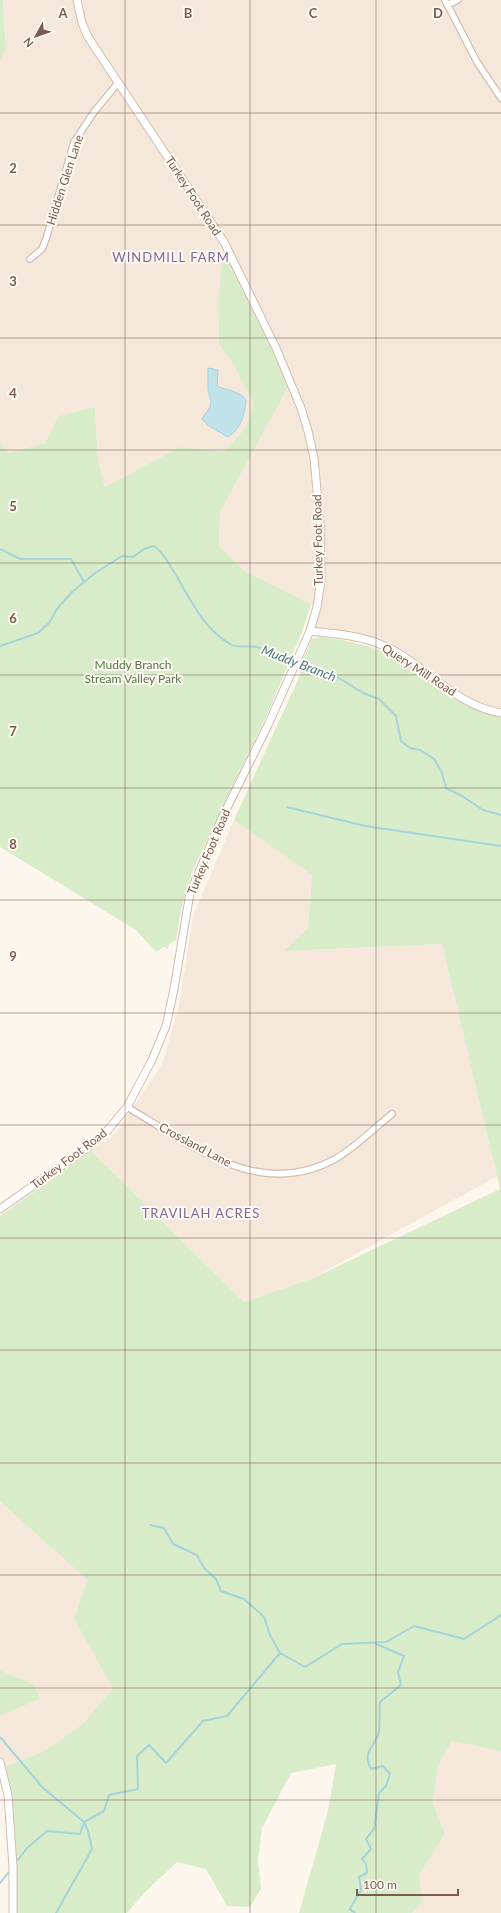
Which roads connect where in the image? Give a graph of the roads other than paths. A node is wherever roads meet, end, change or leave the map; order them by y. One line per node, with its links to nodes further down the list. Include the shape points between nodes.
1 (77, 0): 4 (street, Turkey Foot Road, via 88,37)
2 (458, 0): 3 (street)
3 (446, 2): 5 (street, via 477,62)
4 (118, 83): 6 (street, Hidden Glen Lane, via 90,117 74,142 46,239 42,248); 7 (street, Turkey Foot Road, via 232,255 301,408 314,458 320,523 321,580)
5 (501, 98)
6 (30, 259)
7 (310, 631): 8 (street, Query Mill Road, via 360,637 383,646 453,693 480,708); 9 (street, Turkey Foot Road, via 268,725 222,818 190,893 166,1026)
8 (501, 713)
9 (127, 1107): 10 (street, Crossland Lane, via 214,1158 257,1173 269,1174 304,1171 334,1159); 11 (street, Turkey Foot Road, via 108,1130 92,1144)
10 (392, 1114)
11 (0, 1209)
12 (0, 1762): 13 (street, via 8,1795 13,1867)
13 (12, 1913)

